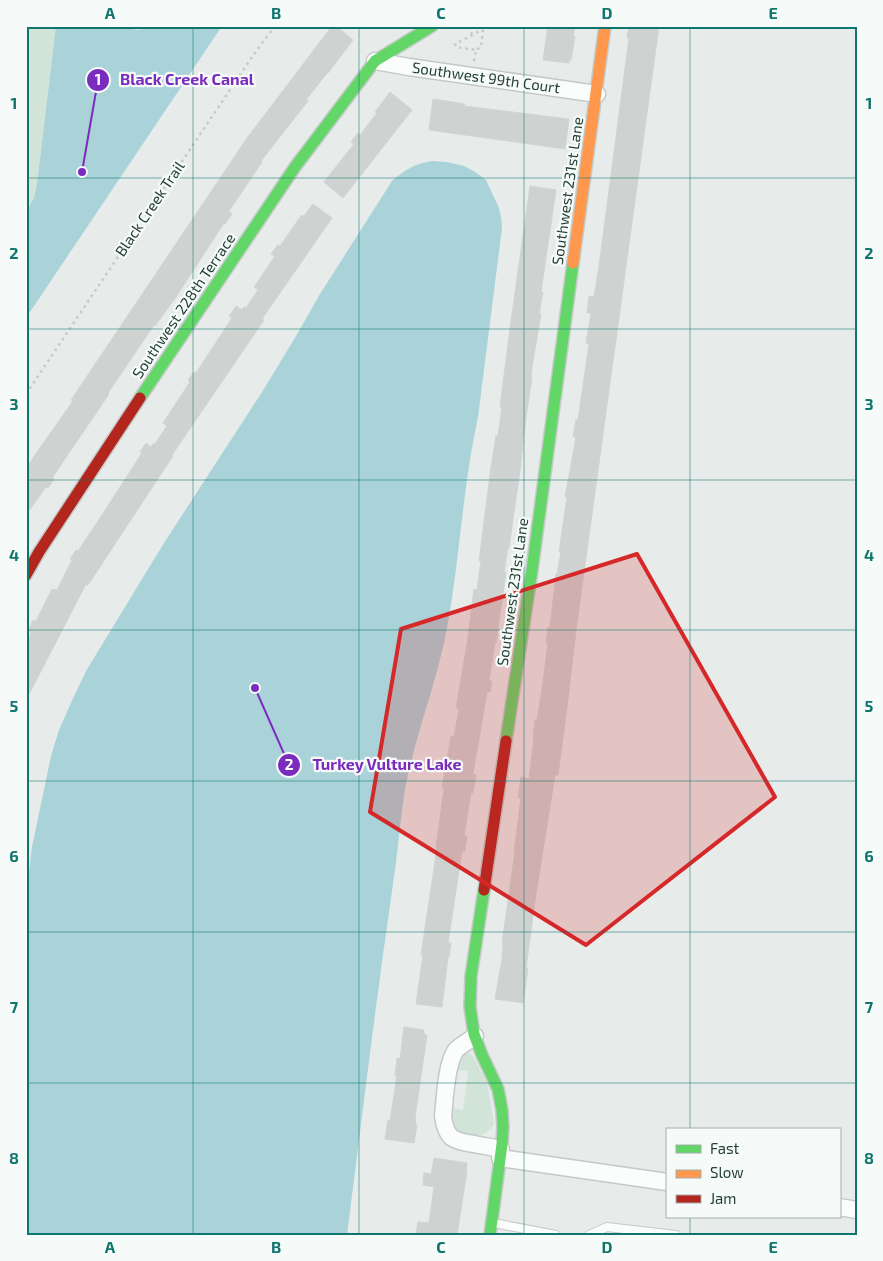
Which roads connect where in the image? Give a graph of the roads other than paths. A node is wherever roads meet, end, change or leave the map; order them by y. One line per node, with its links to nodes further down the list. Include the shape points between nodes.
1 (432, 26): 3 (street)
2 (605, 26): 4 (street, Southwest 231st Lane)
3 (375, 61): 4 (street, Southwest 99th Court); 5 (street, Southwest 228th Terrace, via 295,167 106,449)
4 (596, 94): 6 (street, Southwest 231st Lane, via 532,570 471,976 469,1008)
5 (26, 575)
6 (475, 1036): 7 (street, Southwest 231st Lane, via 501,1100 504,1121); 7 (street, via 456,1050 451,1058 444,1123 452,1139)
7 (501, 1153): 8 (street); 11 (street, Southwest 231st Lane)
8 (666, 1182)
9 (840, 1207): 10 (street)
10 (857, 1210)
11 (492, 1223): 12 (street, Southwest 231st Lane); 13 (lane)
12 (490, 1235)
13 (556, 1235)
14 (590, 1235): 15 (lane, via 607,1227)
15 (676, 1235)

